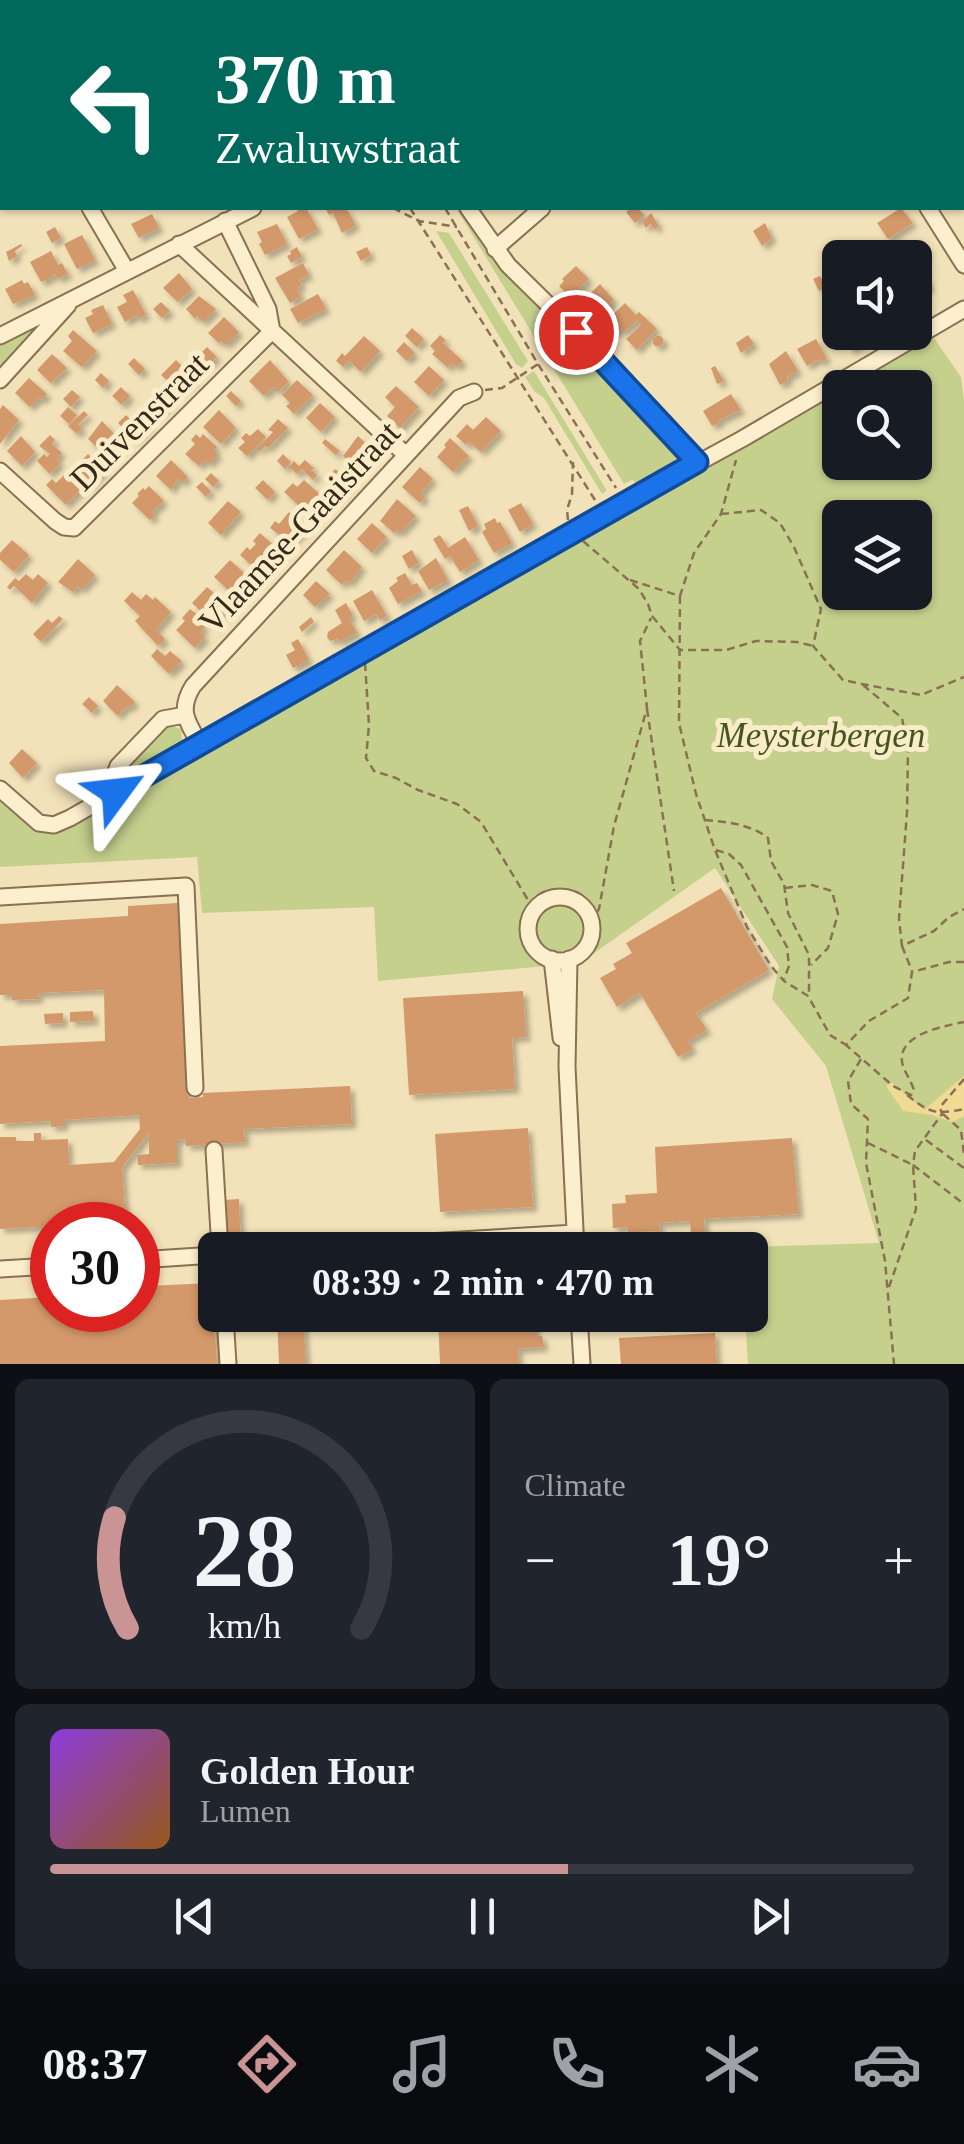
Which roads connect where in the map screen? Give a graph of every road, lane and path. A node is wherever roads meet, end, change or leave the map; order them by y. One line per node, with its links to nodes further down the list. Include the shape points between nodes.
1 (91, 210): 15 (street)
2 (249, 210): 9 (street)
3 (397, 210): 10 (path)
4 (411, 210): 10 (path)
5 (446, 210): 11 (path)
6 (469, 210): 13 (street)
7 (540, 210): 13 (street)
8 (929, 210): 14 (street)
9 (225, 221): 12 (street); 18 (street)
10 (419, 222): 11 (path); 21 (path)
11 (456, 227): 20 (path)
12 (179, 244): 15 (street); 18 (street)
13 (495, 249): 27 (street)
14 (964, 265)
15 (127, 270): 16 (street)
16 (76, 297): 19 (street); 22 (street)
17 (964, 310): 24 (street)
18 (272, 331): 25 (street); 28 (street, Duivenstraat, via 74,528 64,528)
19 (0, 336)
20 (538, 364): 21 (path); 29 (path)
21 (518, 375): 23 (path, via 502,388); 26 (path)
22 (0, 380)
23 (474, 392): 25 (street, Vlaamse-Gaaistraat, via 458,398)
24 (742, 439): 27 (street); 31 (path)
25 (406, 456): 42 (street, Vlaamse-Gaaistraat, via 193,686)
26 (572, 462): 30 (path); 32 (path, via 566,516)
27 (697, 462): 32 (street)
28 (0, 471)
29 (616, 488)
30 (595, 500)
31 (721, 514): 34 (path, via 694,553); 36 (path, via 761,510 780,523 821,609)
32 (572, 532): 33 (path); 37 (street)
33 (626, 579): 34 (path); 35 (path)
34 (680, 596): 38 (path)
35 (652, 616): 38 (path); 41 (path, via 640,641)
36 (813, 646): 38 (path, via 756,641 726,650); 40 (path, via 843,680)
37 (365, 650): 43 (street); 52 (path, via 366,758 374,771 481,822)
38 (680, 650): 46 (path, via 679,722)
39 (964, 677): 40 (path, via 920,696)
40 (862, 684): 54 (path, via 902,718 908,751)
41 (647, 708): 49 (path); 53 (path)
42 (184, 715): 43 (street); 45 (street, via 163,719 118,766)
43 (200, 744): 45 (street)
44 (0, 789): 45 (street, via 45,825)
45 (116, 792)
46 (705, 820): 47 (path); 48 (path, via 768,838)
47 (716, 850): 59 (path, via 747,927); 59 (path, via 741,864 788,947)
48 (784, 888): 57 (path); 57 (path, via 832,891 838,914 828,948)
49 (674, 891)
50 (0, 896): 65 (street, via 186,886)
51 (964, 909): 54 (path)
52 (534, 910): 53 (street, via 551,898 572,899); 55 (street, via 530,939)
53 (592, 923): 55 (street, via 582,952)
54 (902, 946): 58 (path)
55 (560, 959): 77 (street)
56 (964, 962): 58 (path)
57 (810, 966): 60 (path)
58 (912, 972): 62 (path, via 908,998)
59 (784, 981): 60 (path)
60 (808, 996): 62 (path, via 830,1035)
61 (964, 1022): 66 (path, via 912,1040 902,1064 914,1090)
62 (846, 1044): 63 (path)
63 (861, 1059): 66 (path); 70 (path, via 848,1081 851,1104 868,1119)
64 (964, 1078): 68 (path, via 940,1107)
65 (195, 1088)
66 (905, 1094): 68 (path)
67 (964, 1108): 68 (path)
68 (942, 1114): 69 (path); 72 (path, via 961,1130)
69 (925, 1140): 73 (path); 74 (path)
70 (866, 1142): 73 (path); 82 (path)
71 (214, 1150): 76 (street)
72 (964, 1151)
73 (914, 1166): 75 (path); 82 (path, via 916,1210)
74 (964, 1168)
75 (964, 1204)
76 (217, 1232)
77 (575, 1232)
78 (198, 1254): 79 (street)
79 (160, 1258)
80 (30, 1267): 81 (street)
81 (0, 1269)
82 (888, 1289): 87 (path)
83 (225, 1332): 85 (street)
84 (580, 1332): 86 (street)
85 (228, 1364)
86 (582, 1364)
87 (894, 1364)

